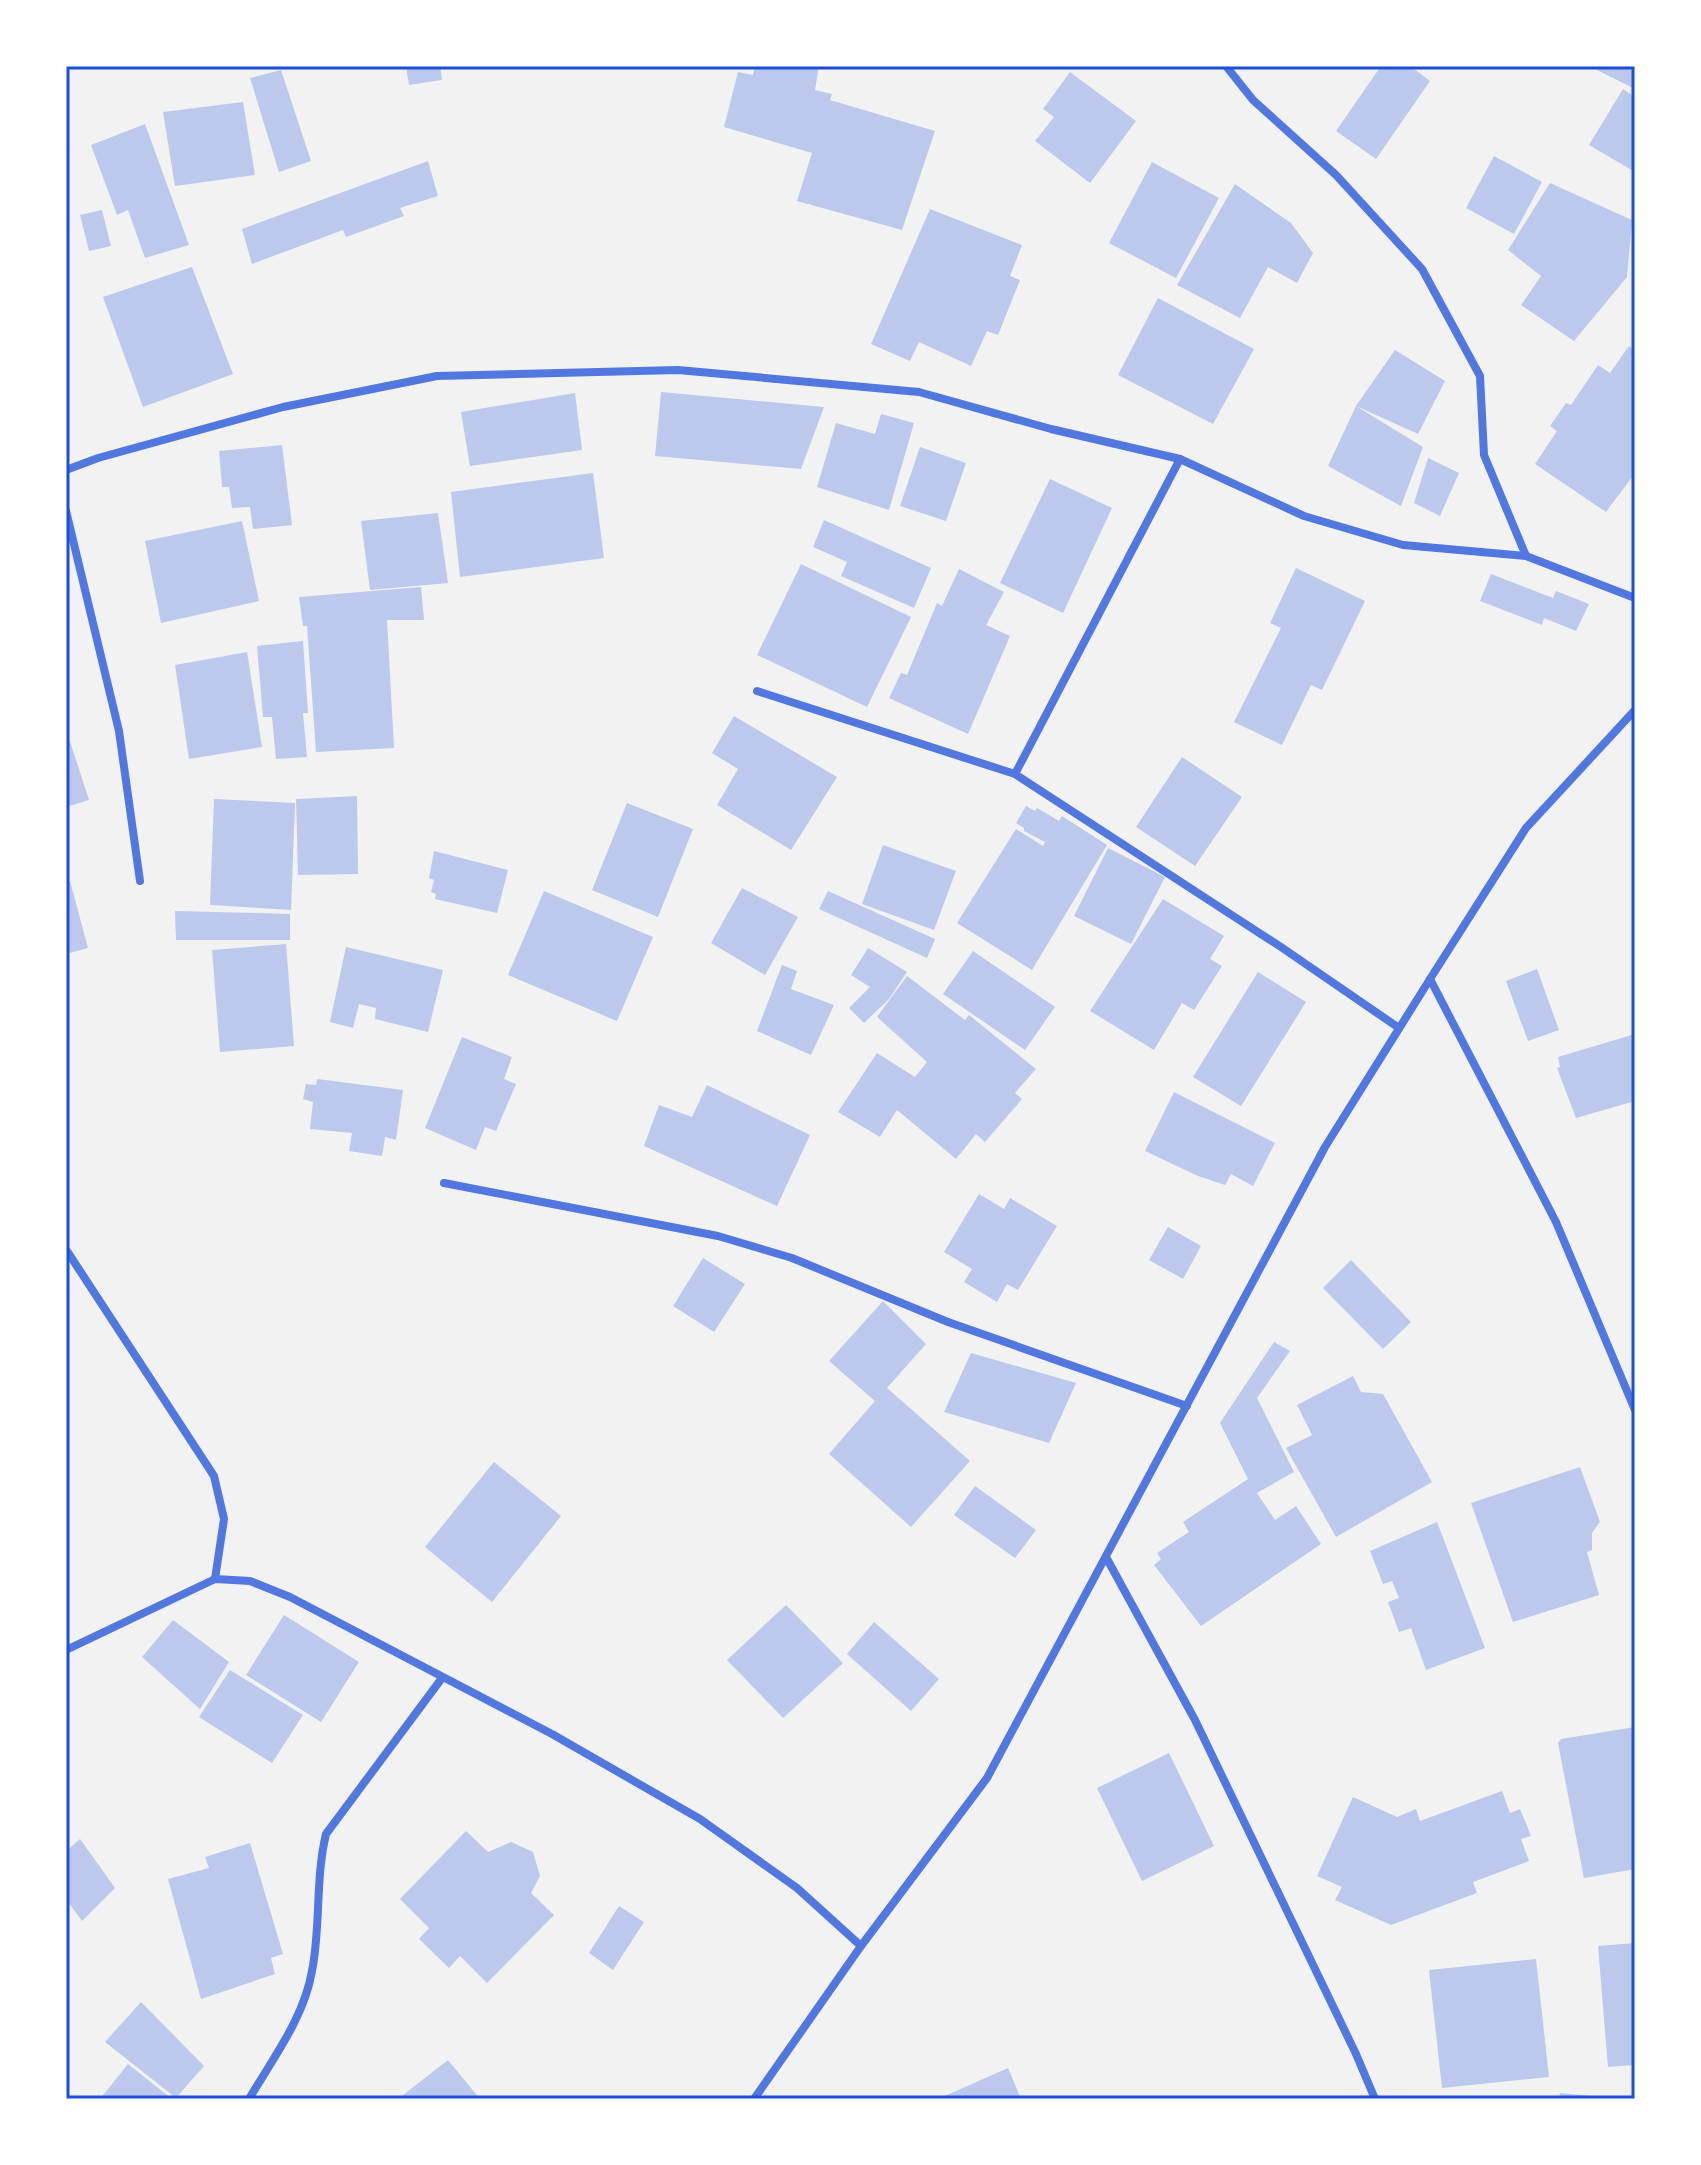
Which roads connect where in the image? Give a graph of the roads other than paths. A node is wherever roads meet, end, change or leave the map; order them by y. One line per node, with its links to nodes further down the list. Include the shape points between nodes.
1 (1226, 66): 5 (street, via 1253,100 1336,175 1422,269 1480,376 1484,455)
2 (1180, 459): 3 (street, via 919,392 678,370 437,376 283,407); 5 (street, via 1304,516 1403,545); 9 (street)
3 (66, 470)
4 (66, 511): 10 (street, via 119,731)
5 (1526, 556): 6 (street)
6 (1635, 598)
7 (757, 691): 9 (street)
8 (1635, 710): 11 (street, via 1526,828)
9 (1015, 774): 12 (street)
10 (140, 881)
11 (1430, 979): 12 (street); 16 (street, via 1556,1222)
12 (1399, 1028): 15 (street, via 1325,1147)
13 (444, 1183): 15 (street, via 718,1236 792,1258 948,1322)
14 (67, 1251): 18 (street, via 214,1476 224,1519)
15 (1187, 1406): 17 (street)
16 (1635, 1410)
17 (1106, 1557): 21 (street, via 987,1778); 24 (street, via 1195,1720)
18 (215, 1579): 19 (street); 20 (street, via 250,1581 290,1597)
19 (66, 1650)
20 (442, 1678): 21 (street, via 700,1819 797,1888); 22 (street, via 326,1834 319,1862 313,1970 302,2008)
21 (861, 1946): 23 (street)
22 (249, 2099)
23 (754, 2099)
24 (1375, 2099)

